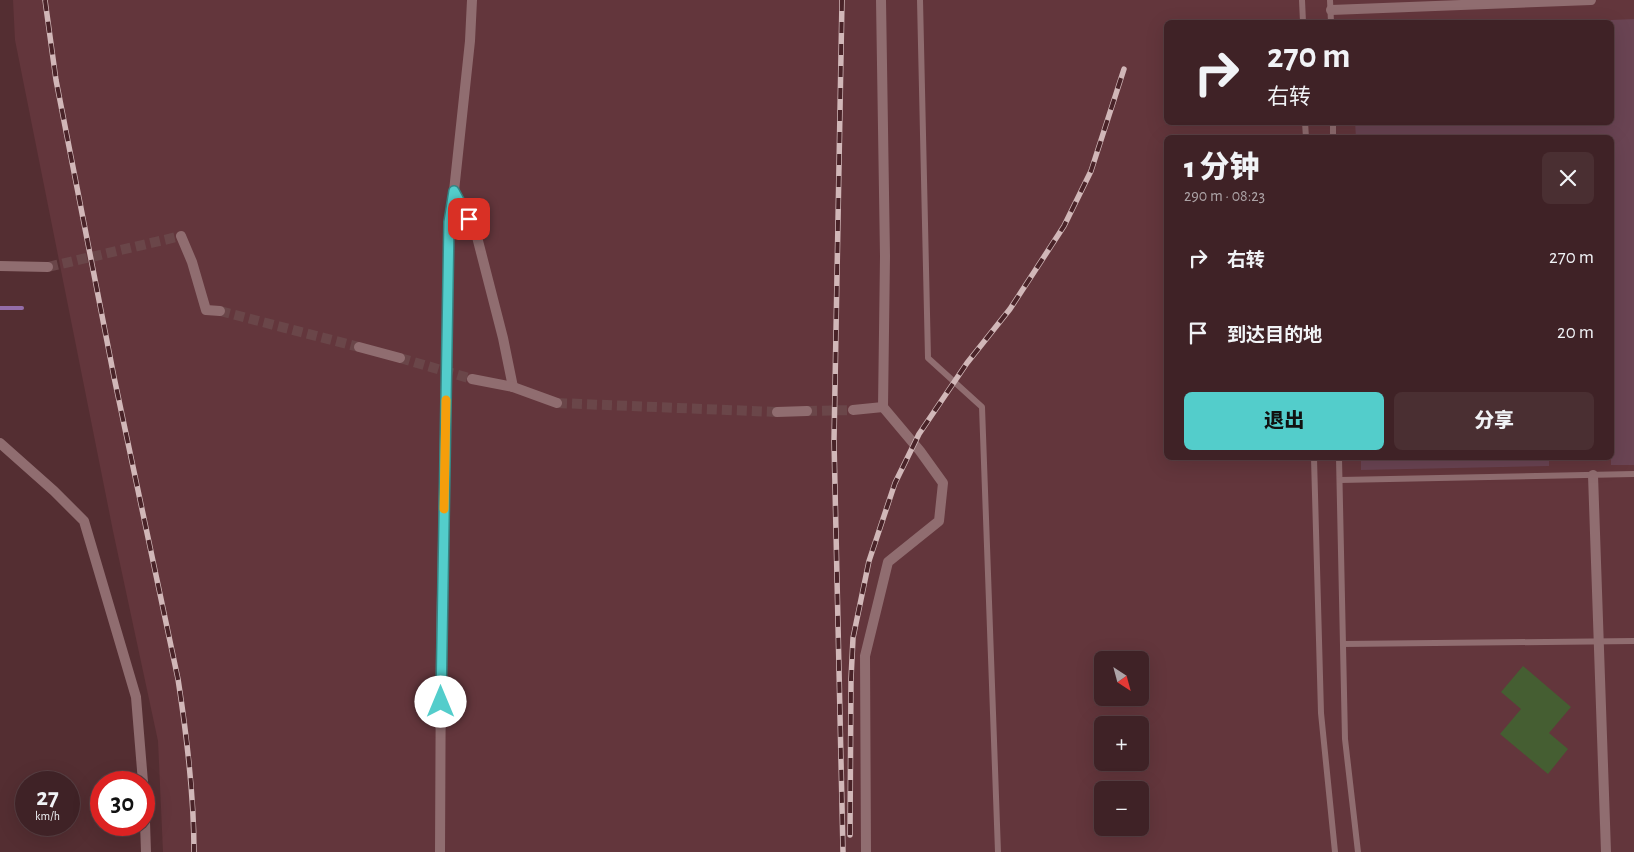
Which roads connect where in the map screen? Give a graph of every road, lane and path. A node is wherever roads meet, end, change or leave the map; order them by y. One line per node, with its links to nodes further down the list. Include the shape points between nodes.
1 (472, 0): 9 (street)
2 (881, 0): 19 (street, via 885,256)
3 (920, 0): 37 (lane, via 928,358 982,407)
4 (1302, 0): 7 (lane)
5 (1591, 0): 6 (street)
6 (1330, 5): 8 (lane)
7 (1303, 20)
8 (1331, 20)
9 (454, 191): 17 (street, via 476,233); 35 (street, via 449,222)
10 (181, 236): 13 (street, via 206,310)
11 (0, 266): 12 (street)
12 (48, 267)
13 (220, 311)
14 (359, 347): 15 (street)
15 (400, 358)
16 (472, 379): 17 (street)
17 (513, 387): 18 (street)
18 (557, 403)
19 (882, 407): 20 (street); 36 (street, via 943,483 940,521 888,562 865,656)
20 (853, 410)
21 (807, 411): 22 (street)
22 (777, 412)
23 (0, 442): 32 (street, via 84,521 136,697)
24 (1314, 460): 38 (lane, via 1321,713)
25 (1340, 460): 28 (lane)
26 (1634, 474): 27 (lane)
27 (1593, 475): 28 (lane); 29 (street)
28 (1340, 480): 31 (lane)
29 (1599, 641): 30 (lane); 31 (lane); 40 (street)
30 (1634, 641)
31 (1343, 644): 39 (lane, via 1345,739)
32 (143, 771)
33 (145, 836): 34 (street)
34 (146, 852)
35 (440, 852)
36 (866, 852)
37 (998, 852)
38 (1334, 852)
39 (1358, 852)
40 (1606, 852)

